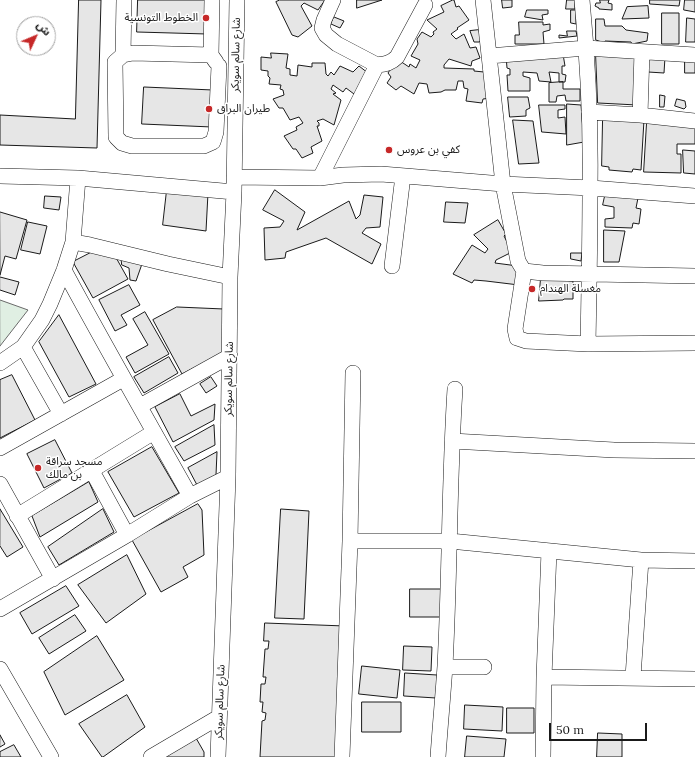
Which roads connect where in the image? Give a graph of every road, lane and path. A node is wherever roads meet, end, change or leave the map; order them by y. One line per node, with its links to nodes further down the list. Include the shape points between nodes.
1 (124, 0): 10 (street)
2 (212, 0): 13 (street)
3 (237, 0): 15 (street, شارع سالم سويكر)
4 (333, 0): 14 (street, via 322,28 326,35 337,44)
5 (483, 0): 12 (street)
6 (582, 0): 8 (street)
7 (425, 5): 14 (street, via 397,56 389,63)
8 (586, 48): 9 (street); 12 (street); 16 (street)
9 (642, 52): 11 (street); 17 (street)
10 (123, 55): 13 (street, via 133,53); 13 (street, via 115,62 116,137 122,143 132,146 204,146 213,142 216,132)
11 (695, 55)
12 (489, 56): 24 (street)
13 (215, 60): 15 (street)
14 (377, 65): 23 (street)
15 (235, 67): 20 (street, شارع سالم سويكر)
16 (589, 112): 17 (street); 25 (street)
17 (640, 115): 18 (street)
18 (695, 121)
19 (0, 176): 22 (street)
20 (234, 176): 23 (street); 26 (street, شارع سالم سويكر)
21 (403, 176): 23 (street, via 381,174); 24 (street); 29 (street)
22 (78, 178): 26 (street); 28 (street)
23 (320, 178)
24 (503, 184): 25 (street); 31 (street, via 518,261)
25 (590, 188): 27 (street); 32 (street)
26 (234, 192): 34 (street, شارع سالم سويكر)
27 (695, 196)
28 (73, 242): 30 (street); 34 (street)
29 (392, 266)
30 (64, 270): 37 (street, via 42,320); 41 (street)
31 (524, 271): 32 (street); 36 (street, via 515,329 517,338 526,341)
32 (589, 273): 33 (street); 36 (street)
33 (695, 276)
34 (230, 277): 38 (street, شارع سالم سويكر)
35 (695, 343): 36 (street)
36 (588, 344)
37 (23, 347): 39 (street); 44 (street)
38 (230, 356): 43 (street); 50 (street, شارع سالم سويكر)
39 (0, 363)
40 (354, 373): 56 (street)
41 (123, 379): 43 (street); 44 (street)
42 (455, 389): 46 (street)
43 (140, 406): 45 (street)
44 (61, 414): 47 (street)
45 (154, 432): 49 (street); 52 (street)
46 (452, 441): 48 (street, via 614,450); 55 (street)
47 (0, 448)
48 (695, 451)
49 (92, 470): 53 (street); 54 (street)
50 (228, 477): 52 (street); 68 (street, شارع سالم سويكر)
51 (0, 484): 53 (street)
52 (190, 496): 54 (street)
53 (17, 516): 60 (street)
54 (127, 535): 60 (street)
55 (450, 541): 56 (street); 57 (street); 62 (street)
56 (350, 542): 72 (street)
57 (549, 551): 58 (street); 65 (street)
58 (641, 560): 59 (street); 66 (street)
59 (695, 561)
60 (53, 579): 61 (street)
61 (0, 609)
62 (445, 666): 63 (street); 73 (street)
63 (484, 667)
64 (0, 669): 69 (street)
65 (544, 677): 66 (street); 74 (street)
66 (633, 677): 67 (street)
67 (695, 679)
68 (220, 717): 70 (street); 71 (street, شارع سالم سويكر)
69 (51, 757)
70 (151, 757)
71 (218, 757)
72 (342, 757)
73 (438, 757)
74 (543, 757)

